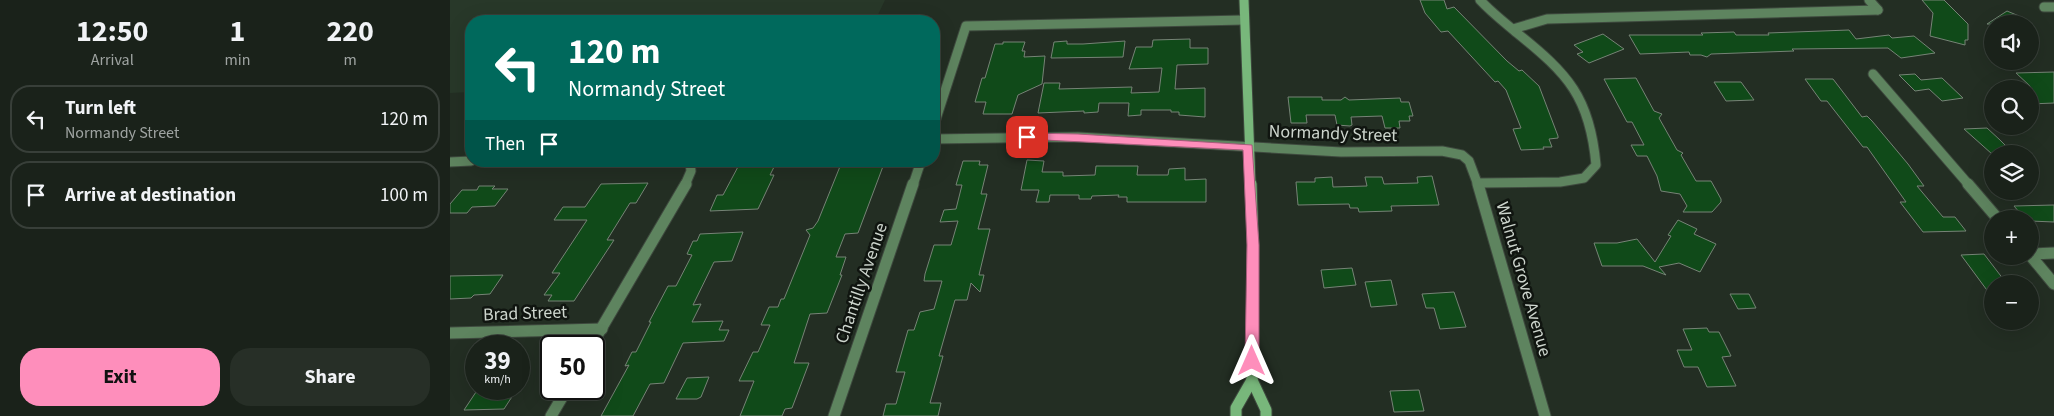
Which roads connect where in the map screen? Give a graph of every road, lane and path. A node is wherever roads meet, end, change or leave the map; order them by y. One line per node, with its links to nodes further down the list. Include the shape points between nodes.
1 (1244, 0): 6 (main road)
2 (1480, 0): 7 (street)
3 (1869, 0): 7 (street, via 1878,10 1548,19)
4 (2044, 7): 5 (street)
5 (2054, 7)
6 (1244, 20): 9 (street, via 966,26); 11 (main road)
7 (1513, 29): 17 (street, via 1559,70 1576,92 1595,144 1596,165 1584,178 1560,182)
8 (1873, 74): 18 (street)
9 (940, 106)
10 (940, 139): 11 (street, Normandy Street, via 1078,137)
11 (1248, 147): 12 (street, Normandy Street, via 1341,152 1442,151); 26 (main road, via 1253,245)
12 (1462, 155): 17 (street, Walnut Grove Avenue, via 1469,161)
13 (465, 161): 14 (street)
14 (450, 162)
15 (690, 167): 23 (street, via 687,182)
16 (920, 167): 29 (street, Chantilly Avenue)
17 (1478, 183): 32 (street, Walnut Grove Avenue)
18 (1990, 210)
19 (2054, 253): 20 (street)
20 (2039, 254)
21 (2038, 265): 22 (street)
22 (2054, 284)
23 (602, 329): 24 (street, Brad Street); 25 (street)
24 (450, 333)
25 (598, 335)
26 (1252, 380): 30 (main road, via 1236,408); 31 (main road)
27 (560, 400): 28 (street)
28 (551, 416)
29 (834, 416)
30 (1236, 416)
31 (1266, 416)
32 (1545, 416)

